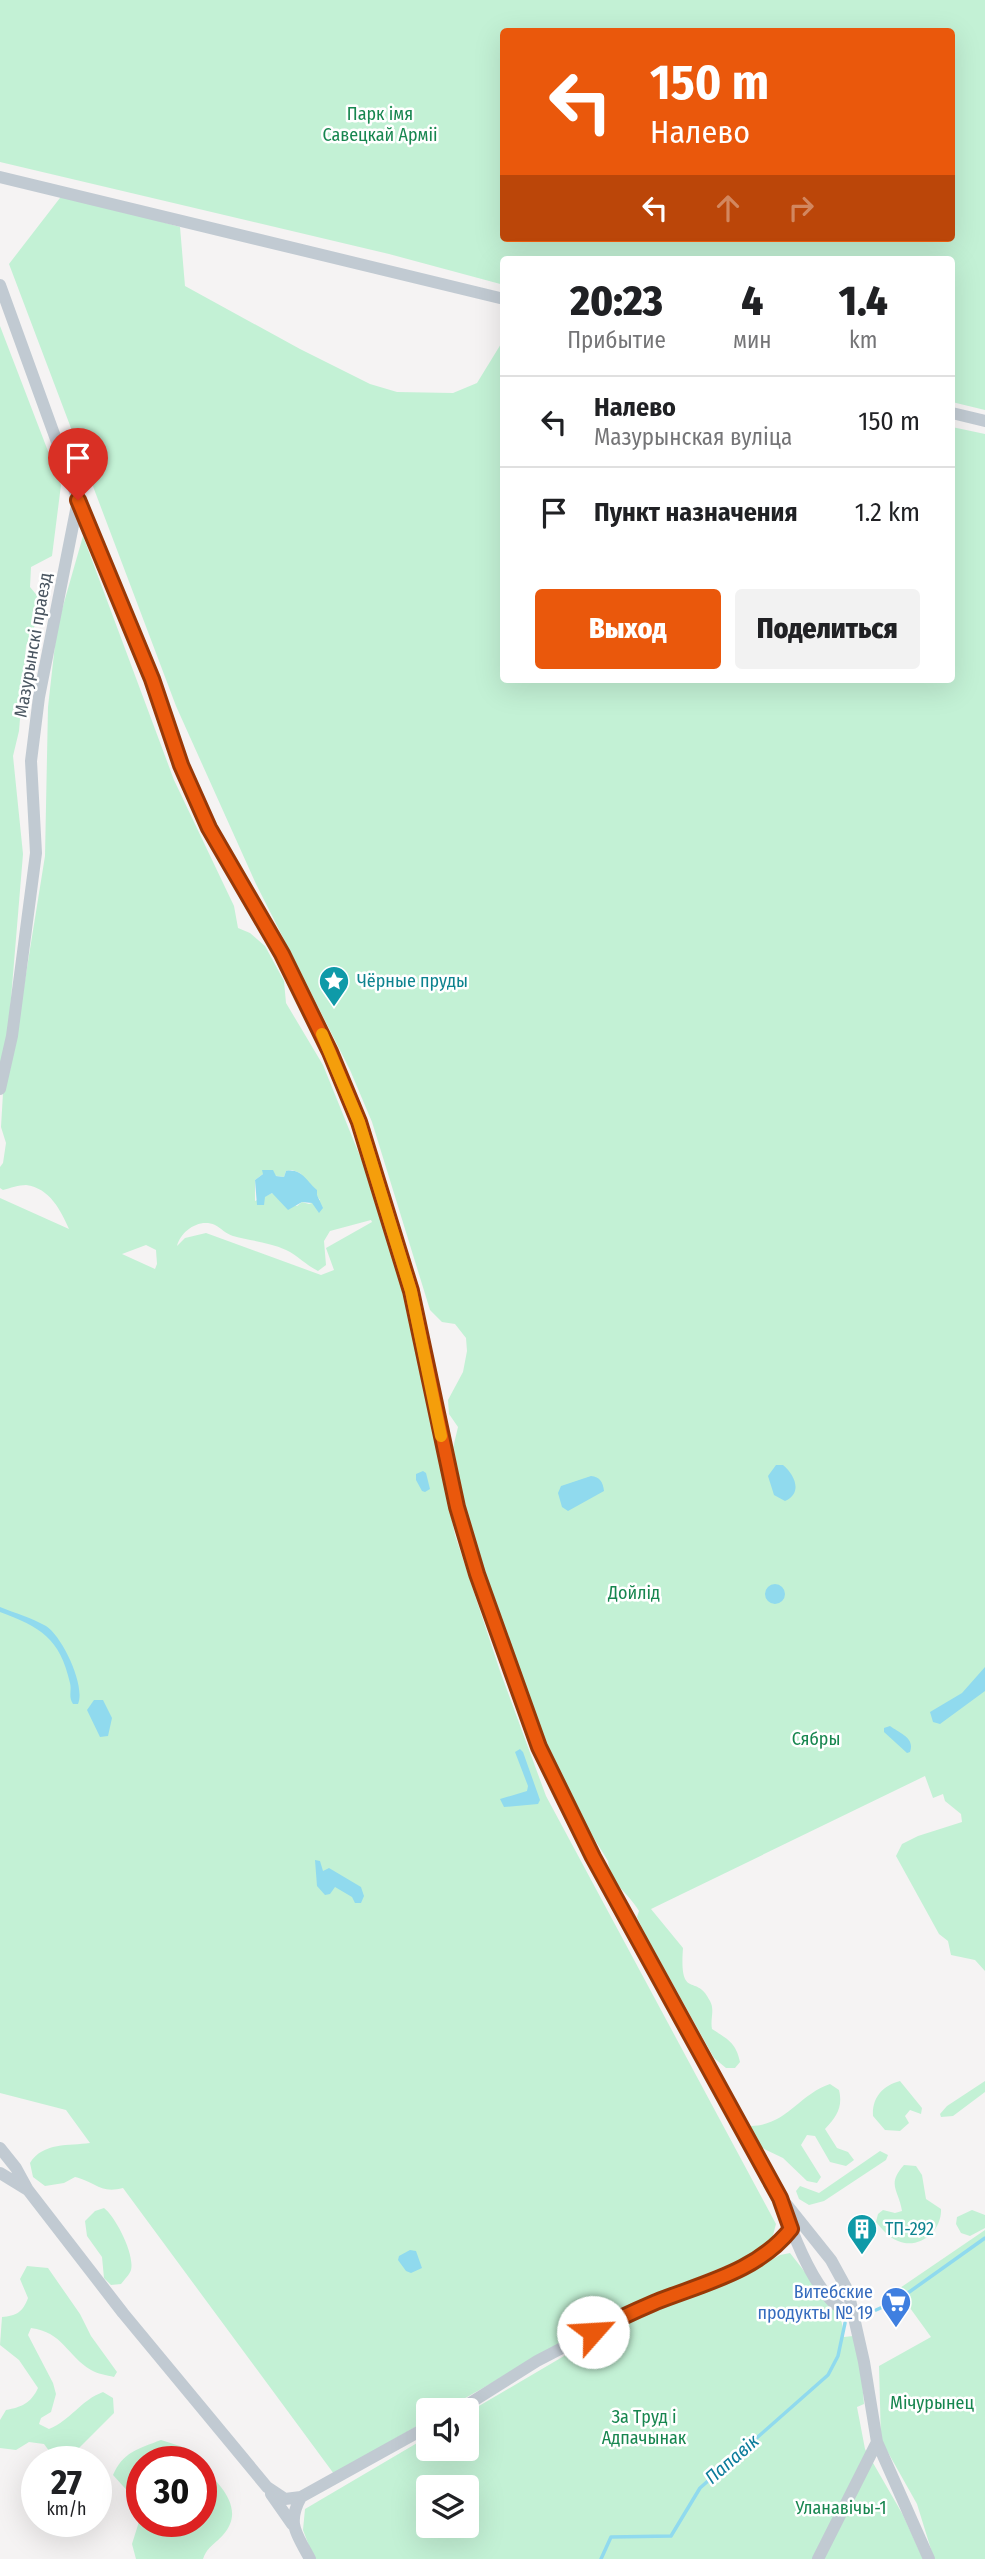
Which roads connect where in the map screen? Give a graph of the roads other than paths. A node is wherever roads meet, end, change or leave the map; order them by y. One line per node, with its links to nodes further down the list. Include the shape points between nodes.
1 (0, 177): 3 (street)
2 (0, 285): 6 (street)
3 (500, 298)
4 (955, 414): 5 (street)
5 (985, 421)
6 (78, 500): 7 (street, Мазурынскі праезд, via 39,697 31,761 36,853 12,1036); 11 (street, via 209,828 282,954 359,1122 411,1291 457,1507 539,1747 593,1857)
7 (0, 1089)
8 (0, 2148): 10 (street)
9 (0, 2173): 10 (street)
10 (28, 2190): 16 (street)
11 (797, 2227): 12 (street, via 831,2260); 12 (street, via 815,2277 834,2303); 13 (street, via 756,2262 614,2321)
12 (854, 2314): 15 (street)
13 (478, 2398)
14 (416, 2433): 17 (street)
15 (877, 2442): 20 (street); 21 (street)
16 (267, 2487): 17 (street, via 285,2499); 18 (street)
17 (301, 2497): 18 (street)
18 (292, 2525): 19 (street)
19 (310, 2559)
20 (818, 2559)
21 (929, 2559)

